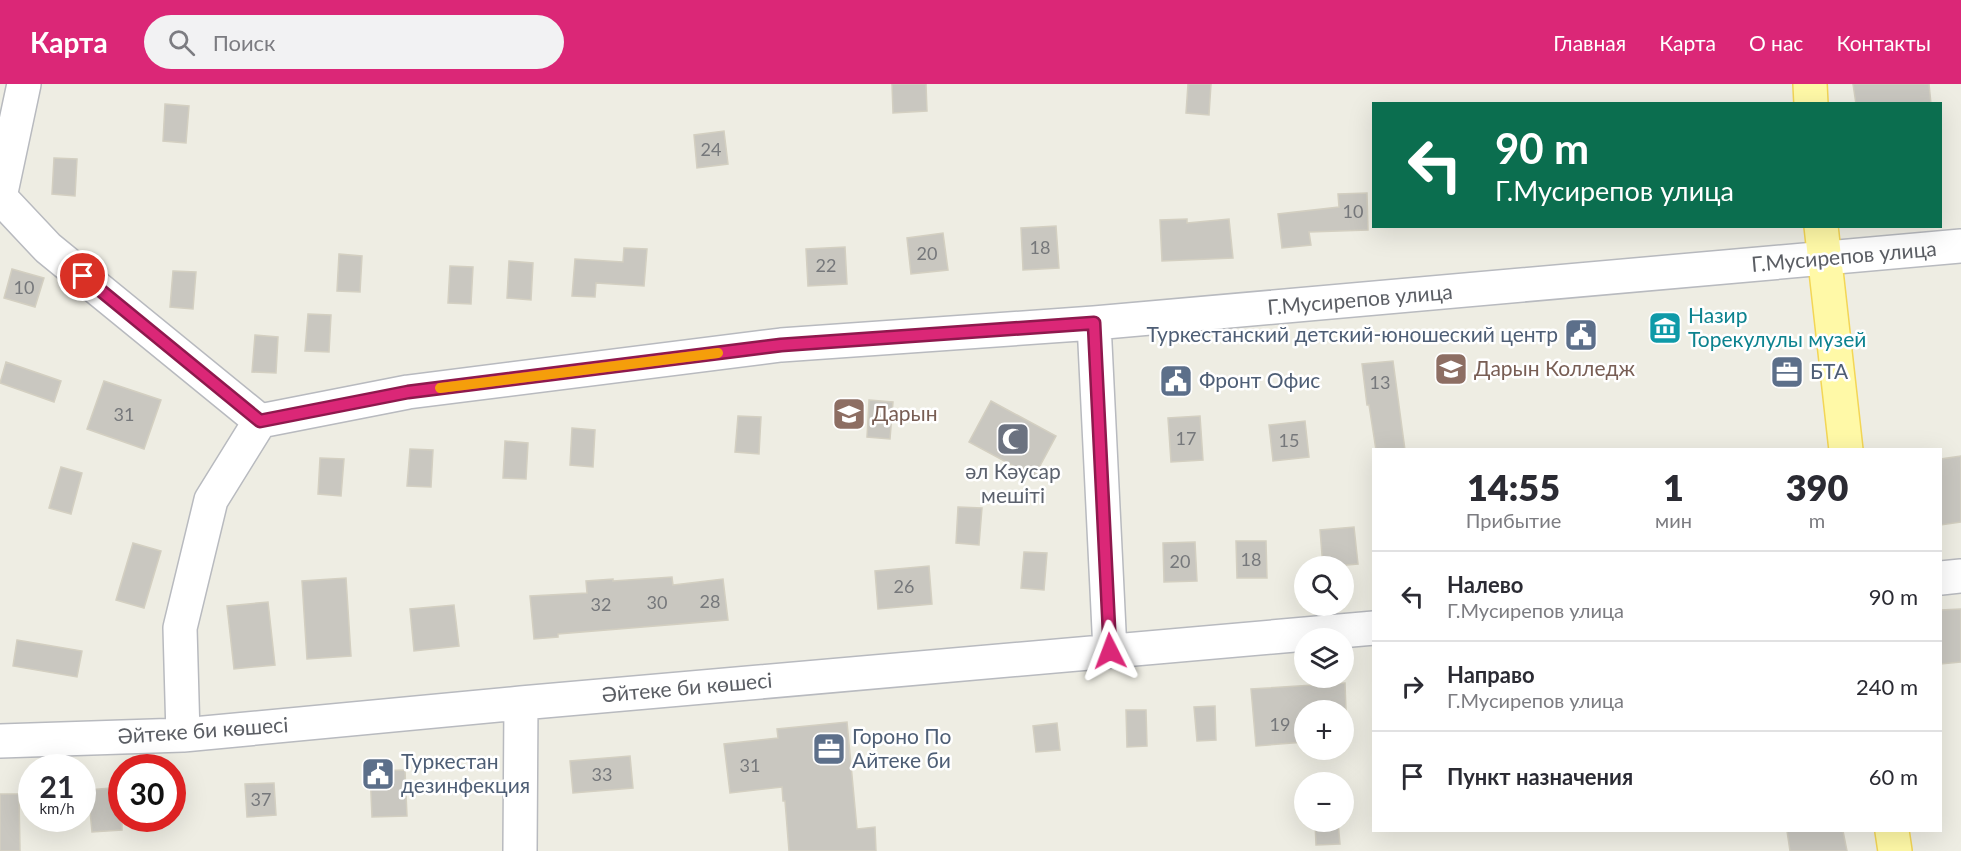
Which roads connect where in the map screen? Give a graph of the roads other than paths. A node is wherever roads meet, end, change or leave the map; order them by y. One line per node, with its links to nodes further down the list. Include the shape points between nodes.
1 (1810, 84): 3 (main road)
2 (15, 93): 4 (street)
3 (1811, 102)
4 (0, 197): 9 (street, via 48,248)
5 (1821, 228): 7 (main road)
6 (1961, 246): 7 (street, Г.Мусирепов улица)
7 (1823, 259): 8 (street, Г.Мусирепов улица); 10 (main road)
8 (1094, 323): 9 (street, Г.Мусирепов улица, via 781,345 408,392); 14 (street)
9 (260, 421): 16 (street, via 211,500 180,628)
10 (1846, 448)
11 (1961, 576): 12 (street)
12 (1942, 578)
13 (1372, 628): 14 (street, Әйтеке би көшесі)
14 (1110, 651): 15 (street, Әйтеке би көшесі)
15 (521, 703): 16 (street, Әйтеке би көшесі); 19 (street)
16 (183, 735): 17 (street, Әйтеке би көшесі)
17 (0, 741)
18 (1892, 832): 20 (main road)
19 (520, 851)
20 (1895, 851)

